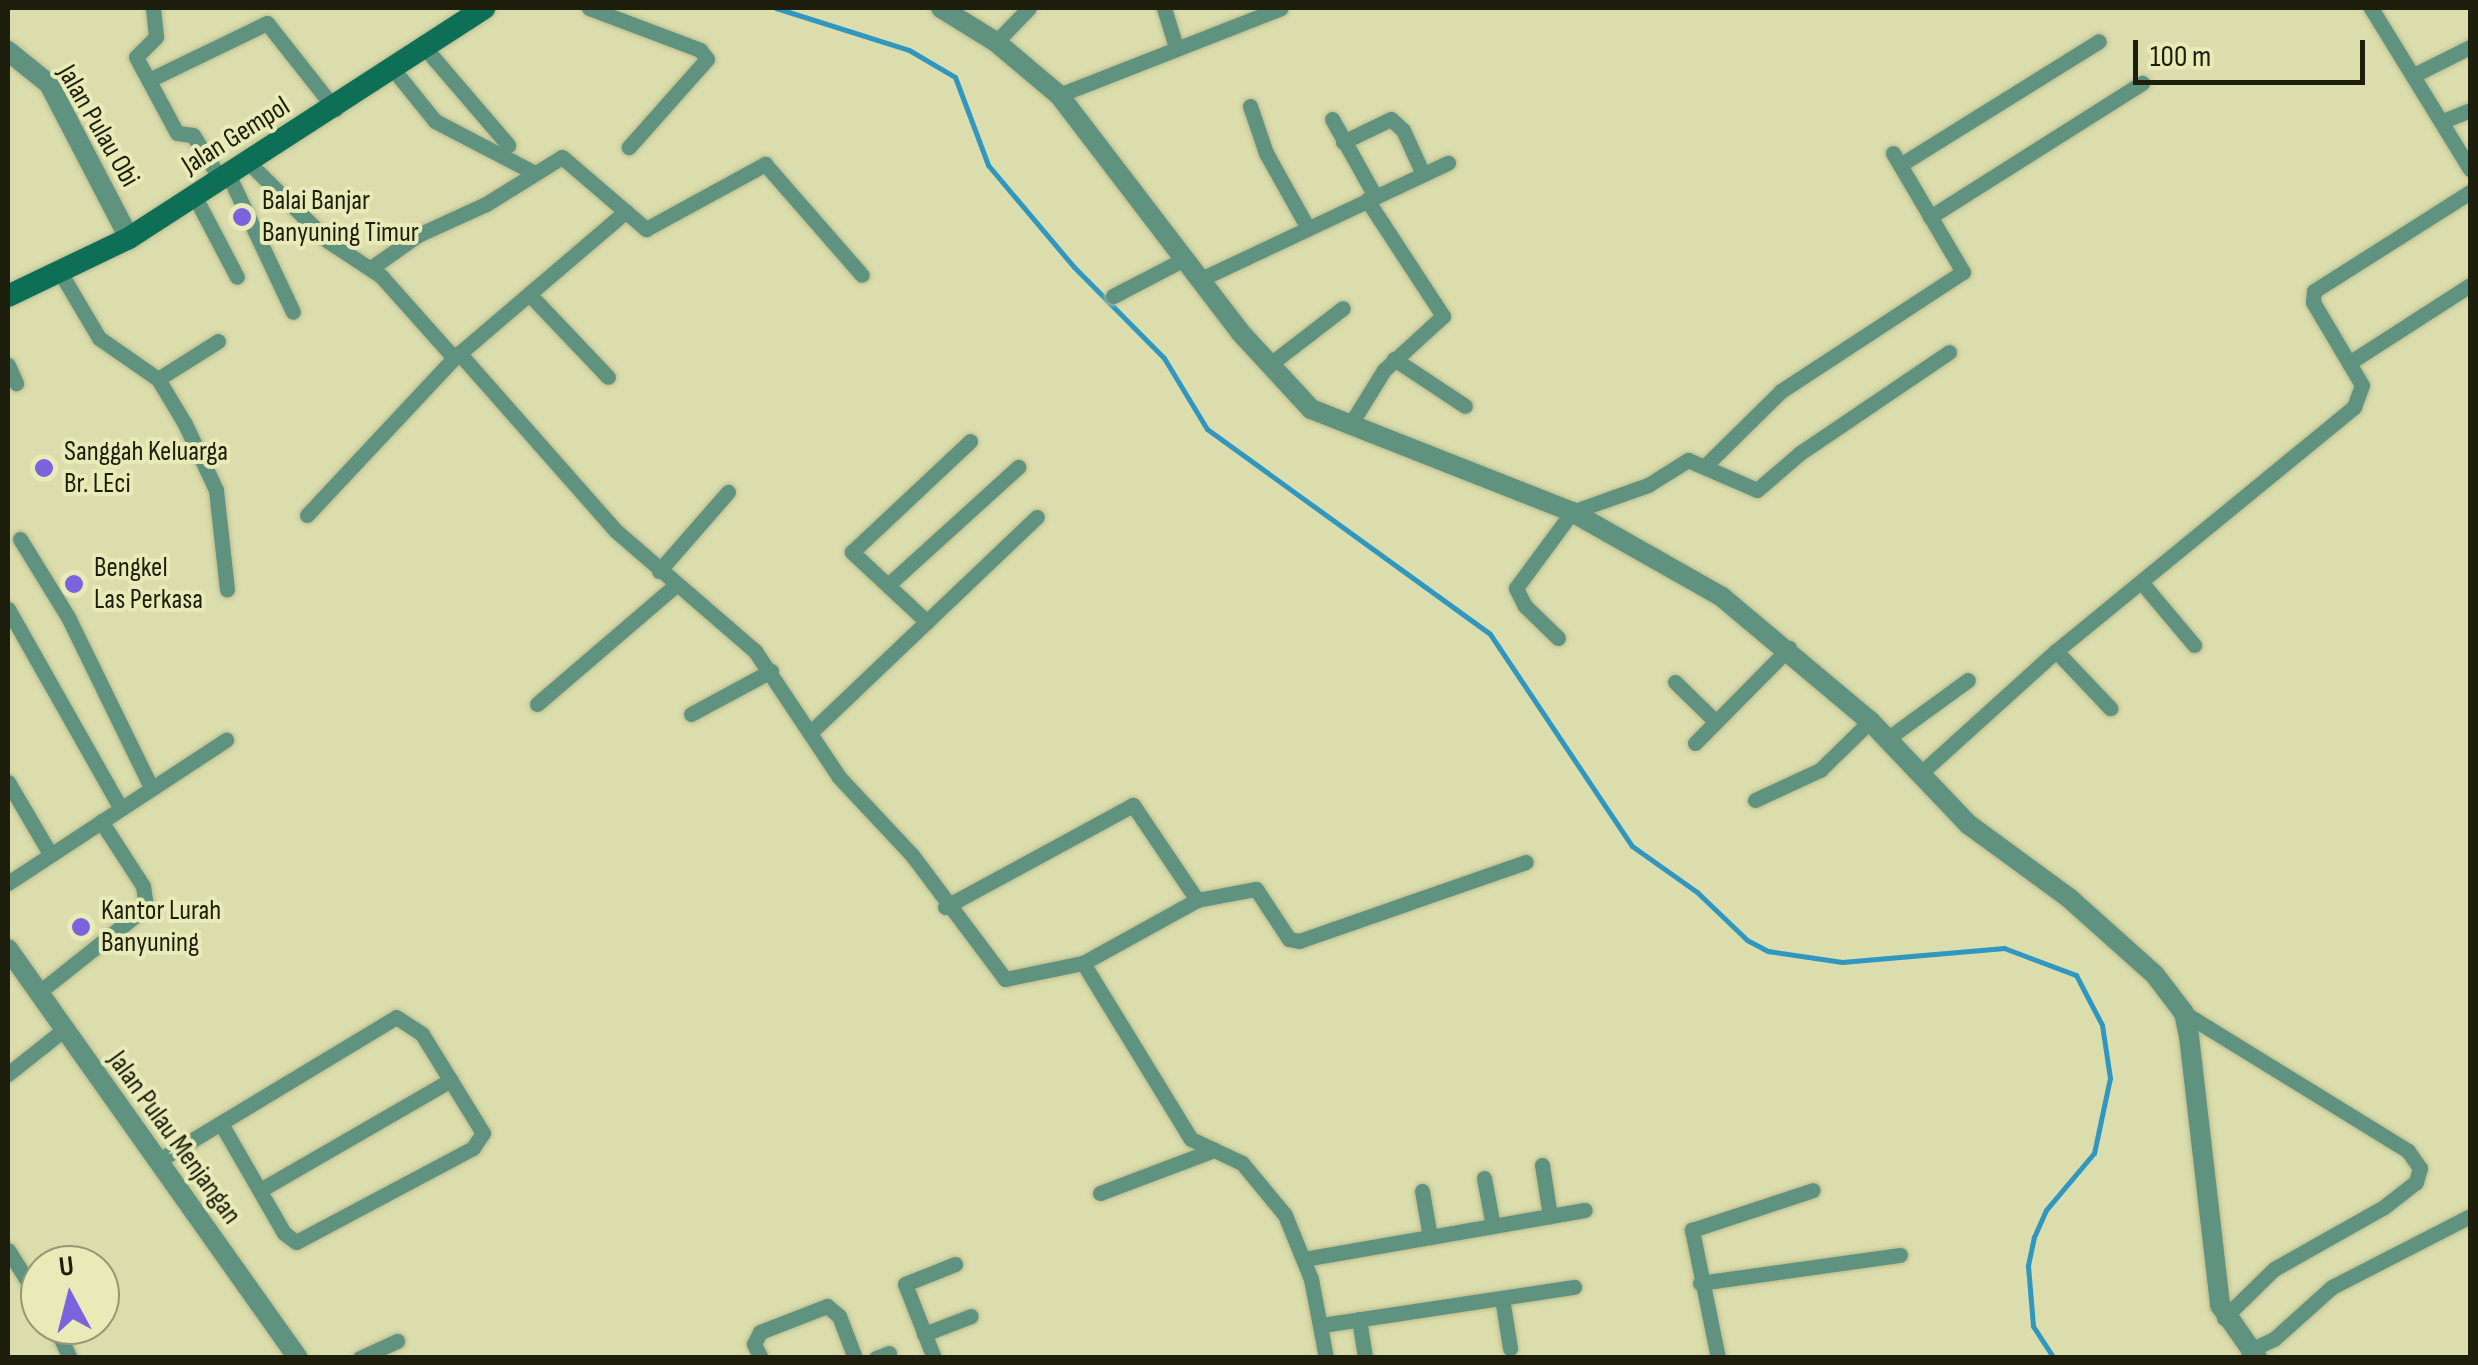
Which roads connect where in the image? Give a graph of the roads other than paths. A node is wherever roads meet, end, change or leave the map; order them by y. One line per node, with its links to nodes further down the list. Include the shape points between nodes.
1 (153, 8): 17 (street, via 156,37 136,57)
2 (484, 8): 13 (main road, Jalan Gempol)
3 (589, 8): 27 (street, via 700,50 707,59)
4 (941, 8): 10 (street)
5 (1029, 8): 10 (street)
6 (1164, 8): 11 (street)
7 (1281, 8): 11 (street)
8 (2371, 8): 16 (street)
9 (2099, 41): 38 (street, via 1896,159)
10 (996, 42): 19 (street)
11 (1176, 45): 19 (street)
12 (2470, 46): 16 (street)
13 (425, 48): 15 (main road, Jalan Gempol); 26 (street)
14 (8, 51): 40 (street, Jalan Pulau Obi, via 50,84)
15 (393, 69): 21 (main road, Jalan Gempol); 31 (street, via 436,121)
16 (2416, 74): 24 (street)
17 (149, 80): 21 (street, via 267,22); 33 (street, via 177,133 193,135)
18 (2142, 83): 38 (street)
19 (1059, 95): 41 (street)
20 (1250, 106): 39 (street, via 1266,152)
21 (335, 109): 28 (main road, Jalan Gempol)
22 (2470, 110): 24 (street)
23 (1332, 119): 25 (street)
24 (2444, 121): 30 (street)
25 (1344, 142): 32 (street, via 1391,120 1403,130); 36 (street)
26 (508, 145)
27 (629, 147)
28 (249, 163): 33 (main road, Jalan Gempol); 42 (street, via 328,241)
29 (1448, 163): 32 (street)
30 (2470, 169)
31 (533, 172): 37 (street, via 568,158); 42 (street)
32 (1423, 174): 36 (street)
33 (225, 178): 35 (main road, Jalan Gempol); 52 (street)
34 (2470, 192): 57 (street, via 2314,291 2313,302)
35 (195, 197): 40 (main road, Jalan Gempol); 45 (street)
36 (1371, 198): 39 (street); 56 (street, via 1443,313)
37 (626, 211): 44 (street, via 642,228 652,228 712,188 765,164); 48 (street)
38 (1930, 217): 66 (street, via 1962,272 1954,283 1781,390)
39 (1308, 228): 46 (street)
40 (130, 238): 43 (main road, Jalan Gempol)
41 (1184, 259): 46 (street); 50 (street)
42 (372, 268): 55 (street)
43 (60, 272): 49 (main road, Jalan Gempol); 61 (street, via 100,338)
44 (862, 275)
45 (237, 277)
46 (1201, 279): 59 (street)
47 (2470, 285): 57 (street)
48 (530, 295): 55 (street); 60 (street)
49 (8, 296)
50 (1113, 296)
51 (1343, 308): 59 (street)
52 (293, 312)
53 (218, 342): 61 (street)
54 (1949, 352): 66 (street, via 1757,490)
55 (456, 356): 70 (street); 73 (street)
56 (1394, 359): 63 (street); 64 (street)
57 (2349, 363): 74 (street, via 2362,385 2354,407)
58 (8, 365): 62 (street)
59 (1269, 365): 64 (street, via 1311,409)
60 (608, 377)
61 (158, 379): 77 (street, via 213,480)
62 (16, 383)
63 (1465, 406)
64 (1350, 424): 69 (street)
65 (970, 441): 76 (street, via 852,552)
66 (1706, 465): 69 (street, via 1680,462 1648,485)
67 (1018, 467): 76 (street)
68 (728, 492): 73 (street)
69 (1572, 512): 80 (street, via 1516,588 1524,606); 82 (street, via 1722,597)
70 (307, 516)
71 (1037, 517): 79 (street)
72 (20, 539): 98 (street, via 68,617)
73 (659, 570): 75 (street)
74 (2142, 583): 81 (street); 83 (street)
75 (677, 584): 84 (street, via 727,623); 87 (street)
76 (888, 586): 79 (street)
77 (227, 589)
78 (8, 609): 100 (street)
79 (927, 622): 92 (street)
80 (1558, 638)
81 (2194, 644)
82 (1789, 648): 90 (street); 91 (street)
83 (2056, 651): 88 (street); 96 (street)
84 (770, 671): 89 (street); 92 (street)
85 (1968, 680): 93 (street)
86 (1675, 682): 91 (street)
87 (537, 704)
88 (2110, 708)
89 (691, 714)
90 (1870, 721): 93 (street); 99 (street, via 1808,778)
91 (1716, 722): 95 (street)
92 (813, 730): 106 (street, via 839,777 912,855)
93 (1888, 739): 96 (street)
94 (226, 740): 98 (street)
95 (1695, 743)
96 (1922, 772): 110 (street, via 1968,824 2069,898 2144,965)
97 (8, 782): 102 (street)
98 (152, 787): 100 (street)
99 (1755, 800)
100 (120, 808): 101 (street)
101 (102, 820): 102 (street); 109 (street, via 143,886 146,907)
102 (49, 852): 104 (street)
103 (1526, 862): 105 (street, via 1299,942 1289,939 1256,889)
104 (8, 883)
105 (1196, 900): 106 (street, via 1133,806); 108 (street)
106 (945, 907): 108 (street, via 1005,979)
107 (8, 949): 109 (street, Jalan Pulau Menjangan)
108 (1083, 963): 115 (street, via 1191,1139)
109 (38, 994): 111 (street, Jalan Pulau Menjangan)
110 (2184, 1014): 135 (street); 135 (street, via 2408,1151 2420,1168 2416,1182 2274,1269)
111 (62, 1031): 112 (street); 116 (street, Jalan Pulau Menjangan)
112 (8, 1074)
113 (451, 1080): 114 (street, via 416,1026 396,1017); 119 (street); 119 (street, via 482,1133 473,1148 296,1242 284,1233)
114 (222, 1125): 116 (street); 119 (street)
115 (1214, 1150): 122 (street); 129 (street, via 1242,1163 1275,1200)
116 (156, 1162): 142 (street, Jalan Pulau Menjangan)
117 (1542, 1165): 124 (street)
118 (1484, 1178): 126 (street)
119 (262, 1188)
120 (1422, 1190): 127 (street)
121 (1814, 1190): 131 (street, via 1695,1228 1690,1237)
122 (1100, 1193)
123 (1584, 1210): 124 (street)
124 (1550, 1216): 126 (street)
125 (2470, 1216): 141 (street, via 2332,1287)
126 (1492, 1226): 127 (street)
127 (1430, 1237): 129 (street)
128 (1900, 1254): 131 (street)
129 (1304, 1259): 137 (street)
130 (956, 1264): 138 (street, via 905,1284)
131 (1700, 1283): 149 (street)
132 (1574, 1287): 133 (street)
133 (1502, 1298): 136 (street); 140 (street)
134 (971, 1316): 138 (street)
135 (2224, 1318): 141 (street)
136 (1359, 1320): 137 (street); 148 (street)
137 (1322, 1325): 147 (street)
138 (924, 1334): 146 (street)
139 (397, 1341): 143 (street)
140 (1510, 1348)
141 (2252, 1355)
142 (298, 1358)
143 (360, 1358)
144 (761, 1358): 145 (street, via 754,1344 760,1332 827,1306 839,1316)
145 (855, 1358)
146 (934, 1358)
147 (1326, 1358)
148 (1365, 1358)
149 (1718, 1358)

